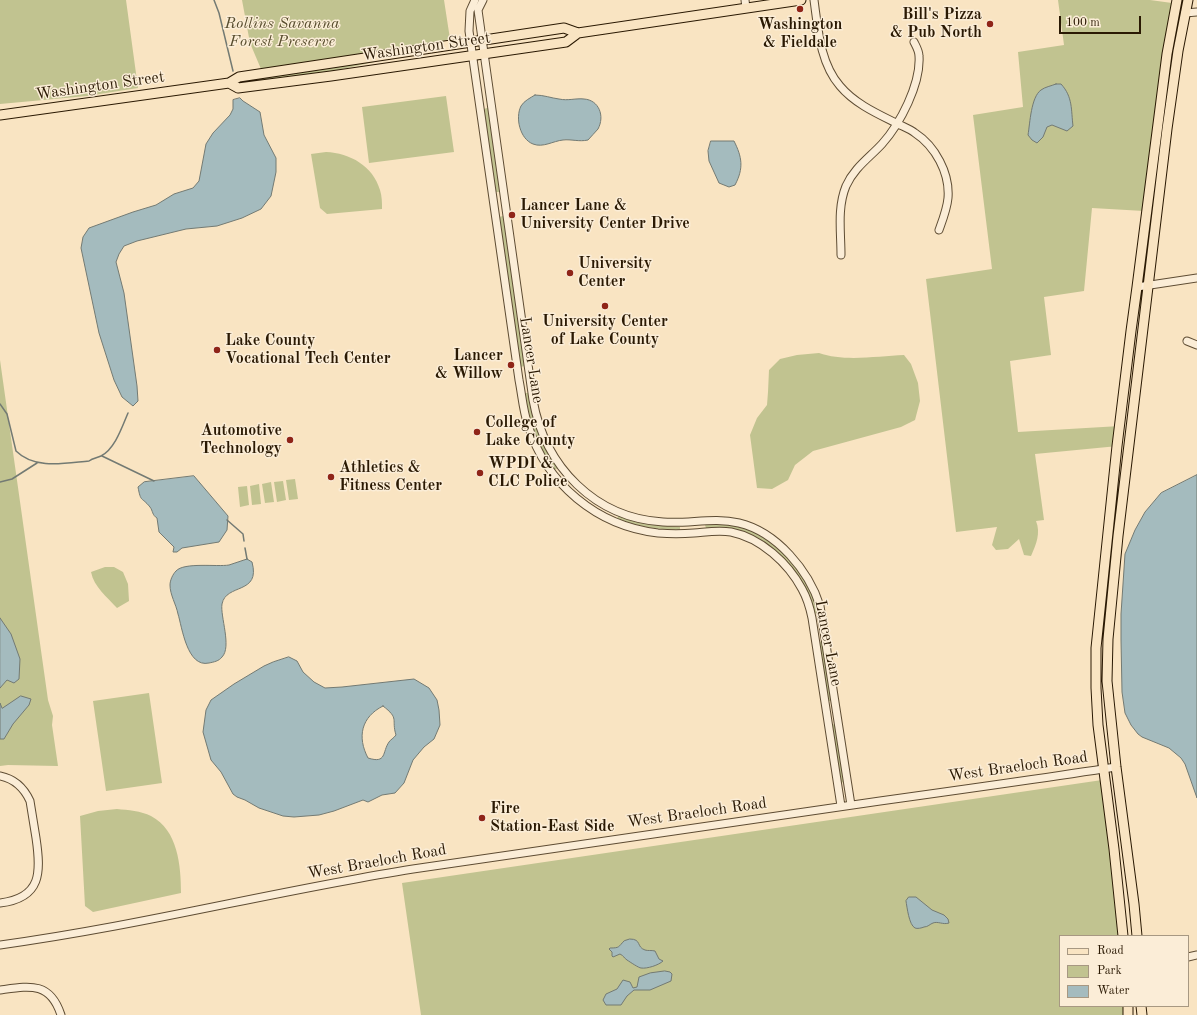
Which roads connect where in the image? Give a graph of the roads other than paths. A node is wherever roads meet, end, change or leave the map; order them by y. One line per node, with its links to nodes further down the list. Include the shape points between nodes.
1 (475, 0): 12 (street, Lancer Lane, via 470,11)
2 (483, 0): 11 (street, Lancer Lane, via 478,10)
3 (801, 0): 7 (main road, Washington Street)
4 (814, 0): 18 (street, via 823,54 840,86 863,105)
5 (1177, 0): 23 (main road, via 1166,54)
6 (1188, 0): 9 (main road)
7 (745, 4): 10 (main road, Washington Street)
8 (1197, 12): 9 (street)
9 (1185, 13): 22 (main road, via 1167,129)
10 (578, 33): 11 (main road, Washington Street, via 564,28); 14 (main road, Washington Street, via 566,42)
11 (482, 40): 12 (main road, Washington Street); 14 (street, Lancer Lane)
12 (470, 41): 15 (street, Lancer Lane); 16 (main road, Washington Street, via 239,76)
13 (914, 42): 18 (street, via 919,57 915,85)
14 (484, 53): 15 (main road, Washington Street); 29 (street, Lancer Lane, via 533,400 537,420 549,448 573,481 588,495 612,509 653,521 680,523 722,520 739,523 757,530 775,542 795,561 807,576 820,606)
15 (472, 55): 16 (main road, Washington Street, via 238,88); 30 (street, Lancer Lane, via 523,407 538,450 564,487 584,505 608,519 633,528 659,533 720,531 741,535 768,550 792,574 803,591 812,618)
16 (228, 83): 17 (main road, Washington Street)
17 (0, 115)
18 (897, 124): 19 (street, via 922,138 942,166 948,197); 20 (street, via 882,144 865,159 846,186 840,209)
19 (939, 230)
20 (841, 255)
21 (1197, 278): 22 (street)
22 (1149, 285): 23 (street); 26 (main road, via 1108,639 1107,681)
23 (1137, 287): 27 (main road, via 1096,648 1098,726)
24 (1187, 341): 25 (street)
25 (1197, 345)
26 (1116, 767): 27 (street, West Braeloch Road); 33 (main road)
27 (1104, 769): 29 (street, West Braeloch Road); 32 (main road)
28 (0, 776): 31 (street, via 14,781 27,794 39,860 36,882 29,891 16,900)
29 (851, 805): 30 (street, West Braeloch Road)
30 (840, 806): 34 (street, West Braeloch Road, via 413,869 112,927)
31 (0, 903)
32 (1123, 935)
33 (1137, 935)
34 (0, 945)
35 (0, 990): 36 (street, via 26,986 48,990)
36 (61, 1015)

